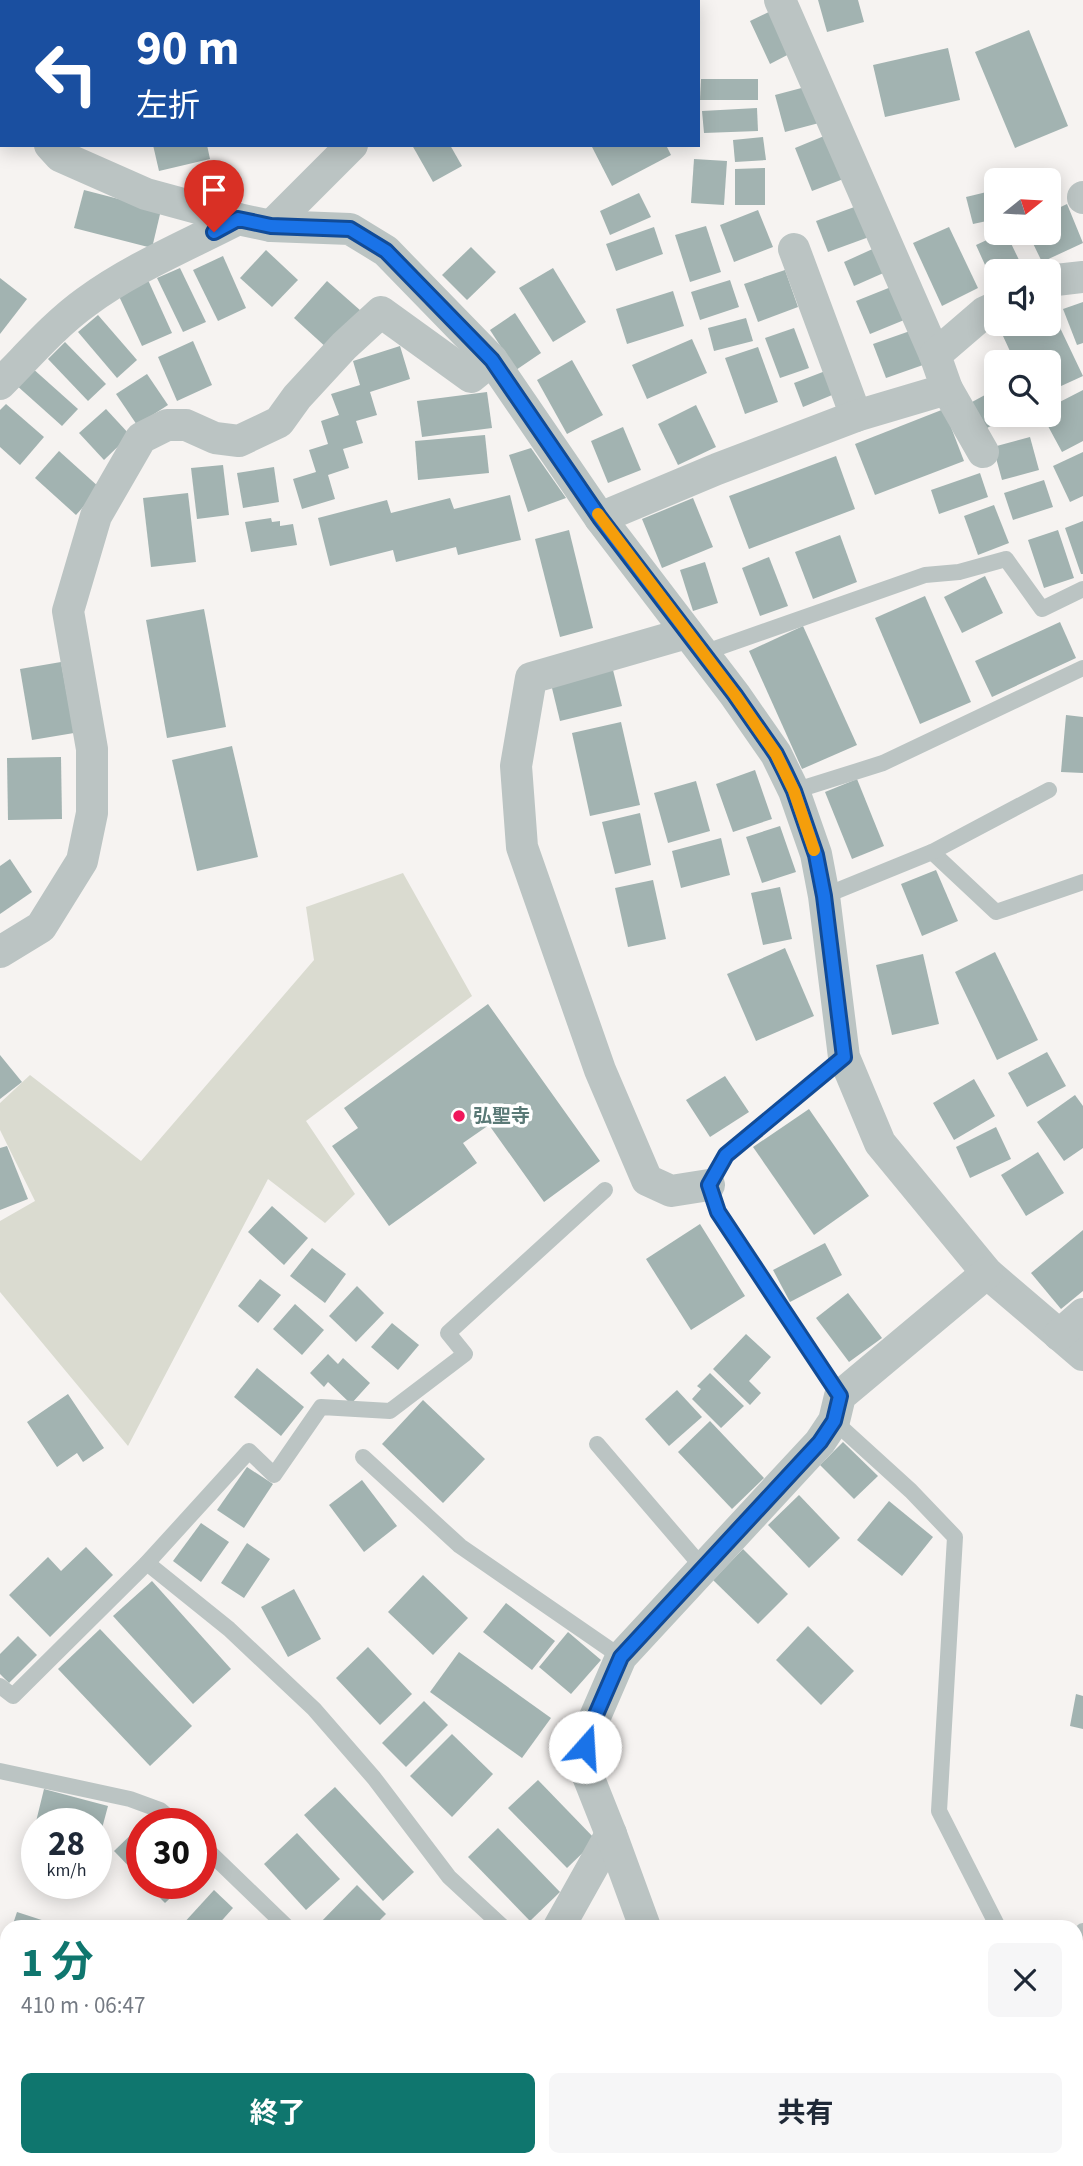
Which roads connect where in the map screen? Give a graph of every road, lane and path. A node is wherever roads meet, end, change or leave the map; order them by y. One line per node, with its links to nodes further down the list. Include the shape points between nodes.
1 (780, 0): 10 (street)
2 (52, 147): 4 (street, via 60,156 146,194)
3 (350, 147): 5 (street)
4 (238, 219): 5 (street); 12 (street, via 87,301)
5 (271, 226): 11 (street, via 350,229 386,251)
6 (794, 250): 14 (street)
7 (1083, 277): 8 (street)
8 (1061, 279)
9 (984, 313): 10 (street)
10 (935, 355): 13 (street)
11 (492, 360): 16 (street); 25 (street, via 471,377 382,313 344,346 279,422 239,441 215,438 186,425 167,425 141,438 96,516 68,611 92,749 92,813 82,861 41,927)
12 (0, 384)
13 (947, 388): 14 (street); 15 (street)
14 (856, 416): 16 (street)
15 (983, 452)
16 (600, 518): 18 (street)
17 (1083, 589): 18 (lane, via 1042,609 1006,559 959,572 925,575)
18 (695, 643): 21 (street, via 776,754); 27 (street, via 531,678 516,766 522,847 600,1070 647,1180 671,1191)
19 (1083, 668): 21 (lane, via 883,763)
20 (1048, 790): 22 (lane)
21 (794, 791): 24 (street, via 816,855)
22 (932, 852): 23 (lane, via 996,912); 24 (lane)
23 (1083, 882)
24 (824, 896): 26 (street)
25 (0, 952)
26 (844, 1057): 27 (lane, via 726,1155); 29 (street, via 880,1143)
27 (709, 1185): 33 (lane, via 718,1212)
28 (605, 1190): 36 (lane, via 448,1333 465,1354 390,1411 321,1407 274,1475 249,1451)
29 (987, 1273): 31 (street); 33 (street)
30 (1083, 1314): 31 (street)
31 (1059, 1335): 32 (street)
32 (1083, 1355)
33 (837, 1408): 37 (street, via 820,1442); 48 (lane, via 955,1537 939,1811)
34 (597, 1444): 37 (lane)
35 (363, 1457): 38 (lane, via 460,1546)
36 (147, 1563): 39 (lane, via 13,1696); 45 (lane, via 229,1629 314,1709 450,1877)
37 (704, 1569): 38 (street)
38 (621, 1657): 42 (street, via 588,1733 582,1761)
39 (0, 1686)
40 (0, 1771): 41 (lane)
41 (155, 1808)
42 (611, 1834): 46 (street); 47 (street)
43 (217, 1859): 44 (lane)
44 (280, 1920)
45 (496, 1920)
46 (563, 1920)
47 (642, 1920)
48 (994, 1920)

